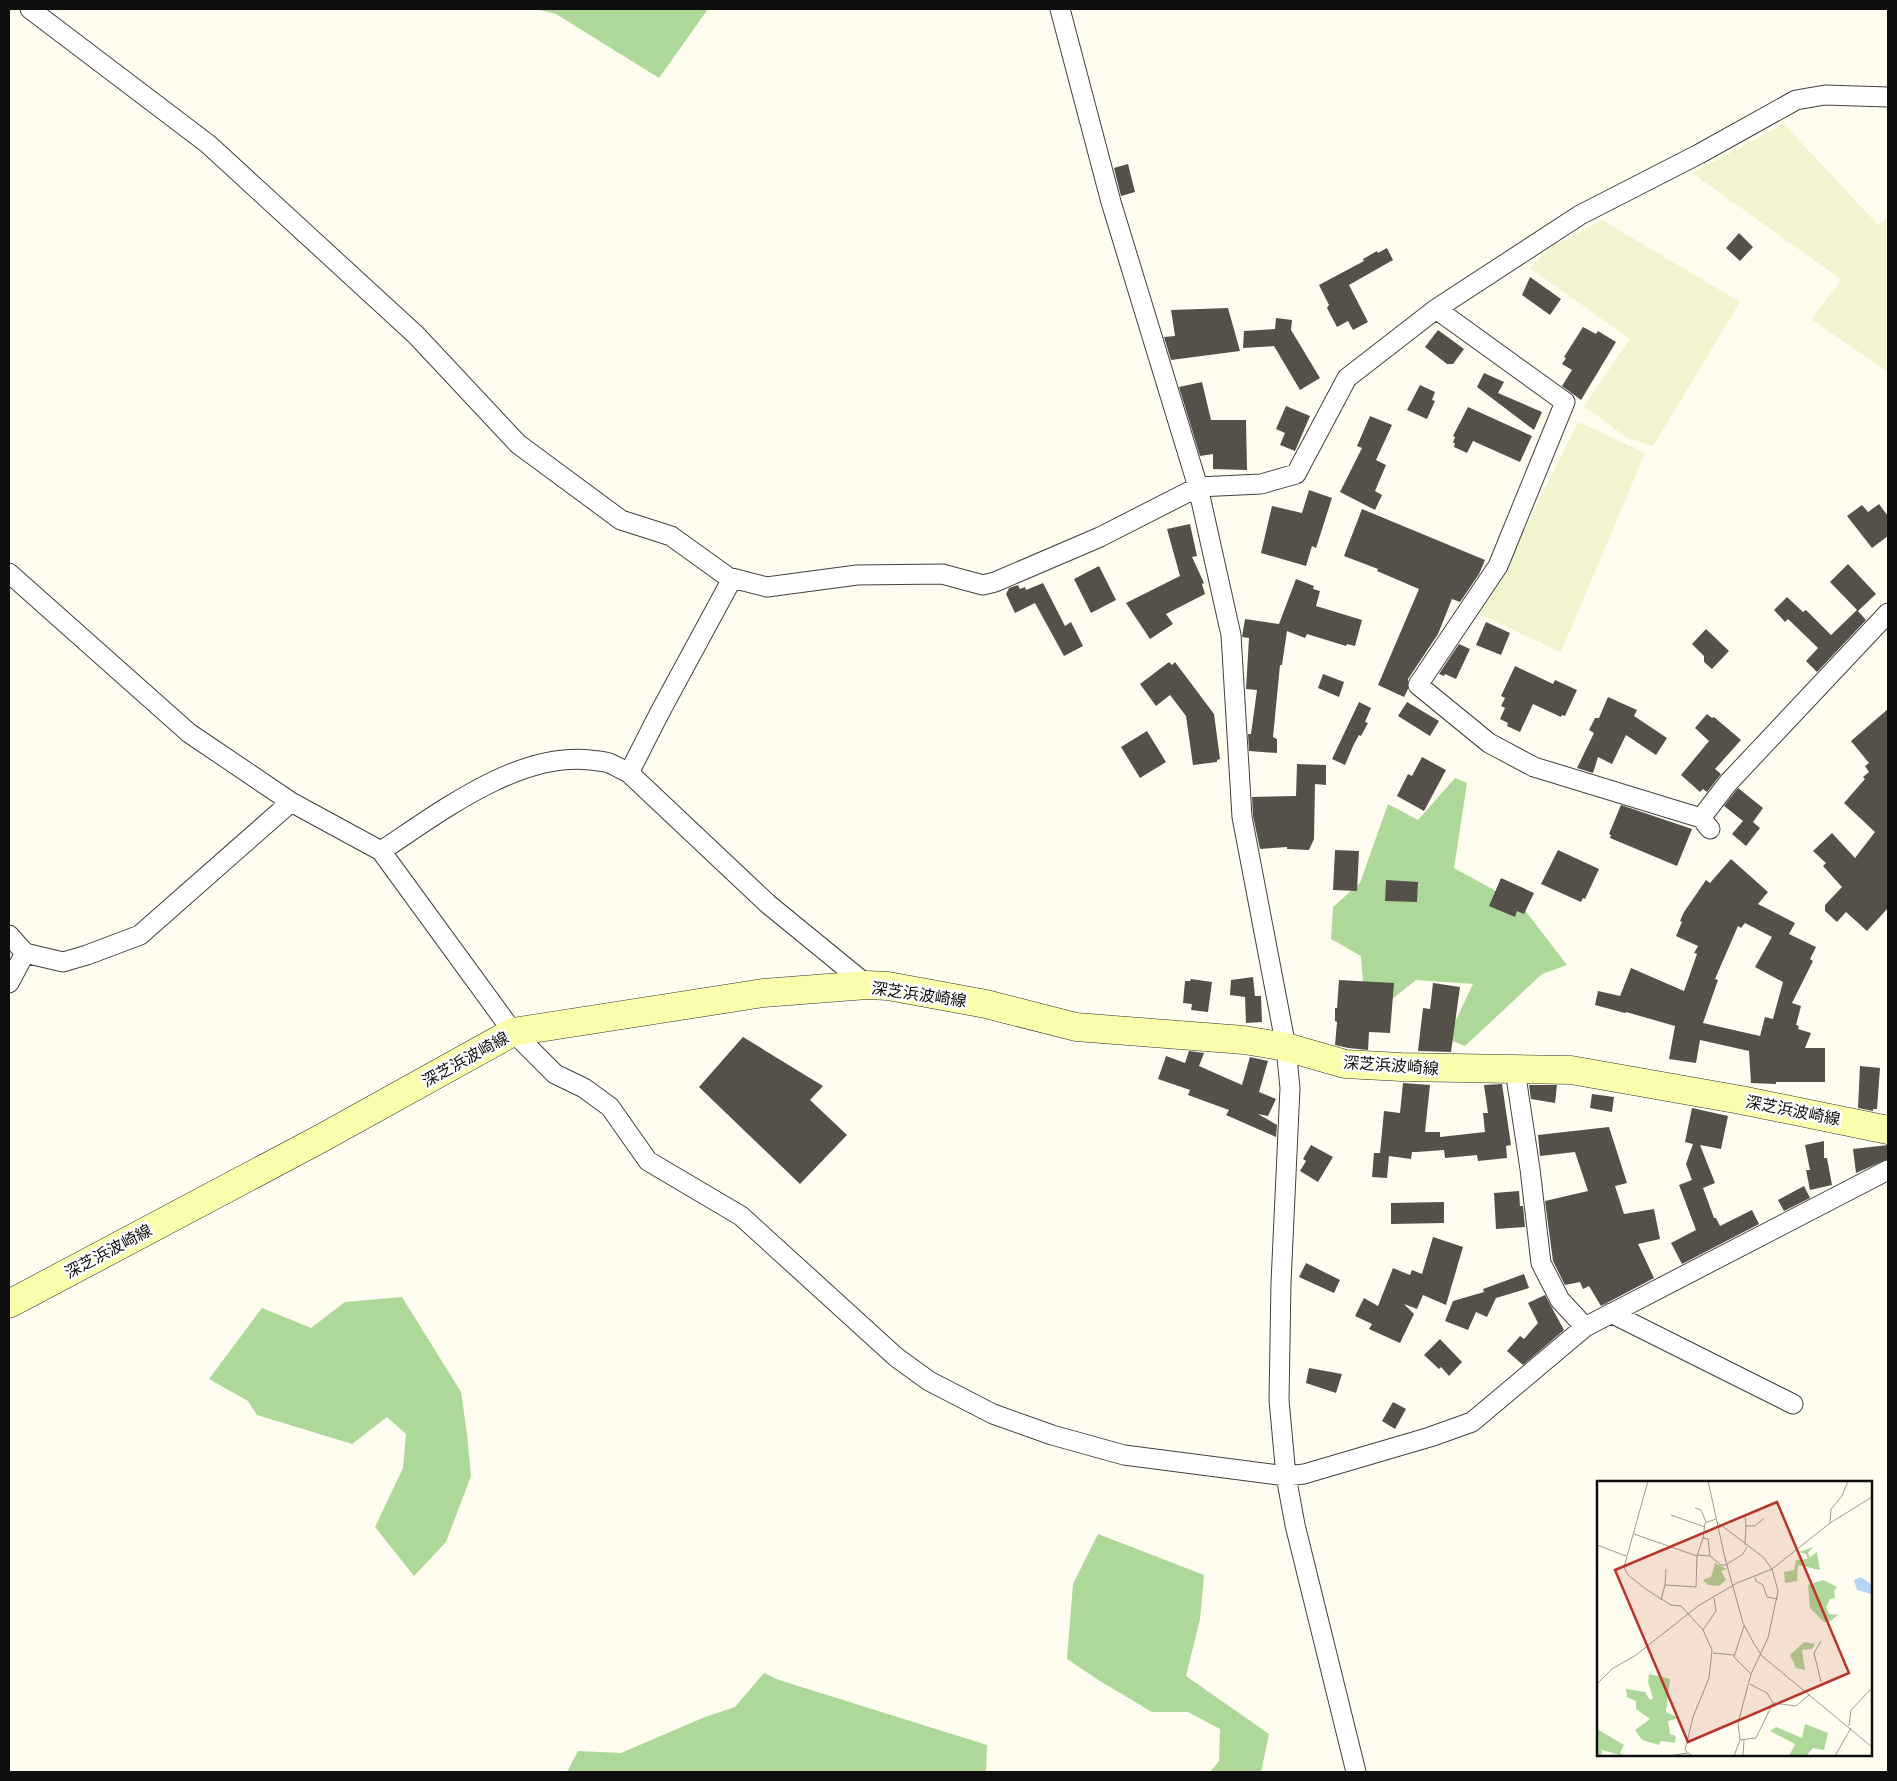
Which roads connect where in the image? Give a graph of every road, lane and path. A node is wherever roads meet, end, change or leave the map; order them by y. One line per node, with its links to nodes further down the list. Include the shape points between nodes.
1 (30, 9): 7 (street, via 208,144 416,335 518,444 621,520 670,536)
2 (1060, 9): 5 (street, via 1111,202)
3 (1888, 97): 4 (street, via 1825,95 1796,100 1580,215)
4 (1436, 309): 5 (street, via 1346,378 1296,474 1261,484); 8 (street, via 1565,402 1498,566 1418,685 1488,743 1534,767 1706,823 1728,783)
5 (1198, 488): 7 (street, via 1100,537 983,585 942,574 857,575 767,587); 17 (street, via 1231,635 1242,817)
6 (9, 573): 10 (street, via 189,733)
7 (732, 579): 9 (street)
8 (1888, 613)
9 (630, 773): 11 (street, via 608,762 582,760 552,761 522,770 491,783); 15 (street, via 768,904)
10 (291, 802): 11 (street); 13 (street, via 140,934 63,962)
11 (381, 851): 16 (street)
12 (9, 935): 13 (street)
13 (25, 953): 14 (street)
14 (9, 983)
15 (867, 985): 16 (main road, 深芝浜波崎線, via 763,994); 17 (main road, 深芝浜波崎線, via 986,1004 1076,1027 1244,1040)
16 (513, 1032): 21 (main road, 深芝浜波崎線); 25 (street, via 555,1074 584,1088 610,1107 648,1161 741,1216 896,1358 929,1381 993,1414 1052,1435 1115,1452)
17 (1286, 1047): 18 (main road, 深芝浜波崎線, via 1344,1064); 25 (street, via 1290,1088 1279,1400)
18 (1515, 1070): 19 (main road, 深芝浜波崎線, via 1571,1070); 23 (street, via 1534,1195 1540,1263 1560,1300)
19 (1888, 1130)
20 (1888, 1170): 22 (street)
21 (9, 1304)
22 (1611, 1313): 23 (street); 24 (street)
23 (1585, 1327): 25 (street, via 1472,1422 1382,1452)
24 (1793, 1404)
25 (1286, 1476): 26 (street, via 1295,1525)
26 (1356, 1772)

